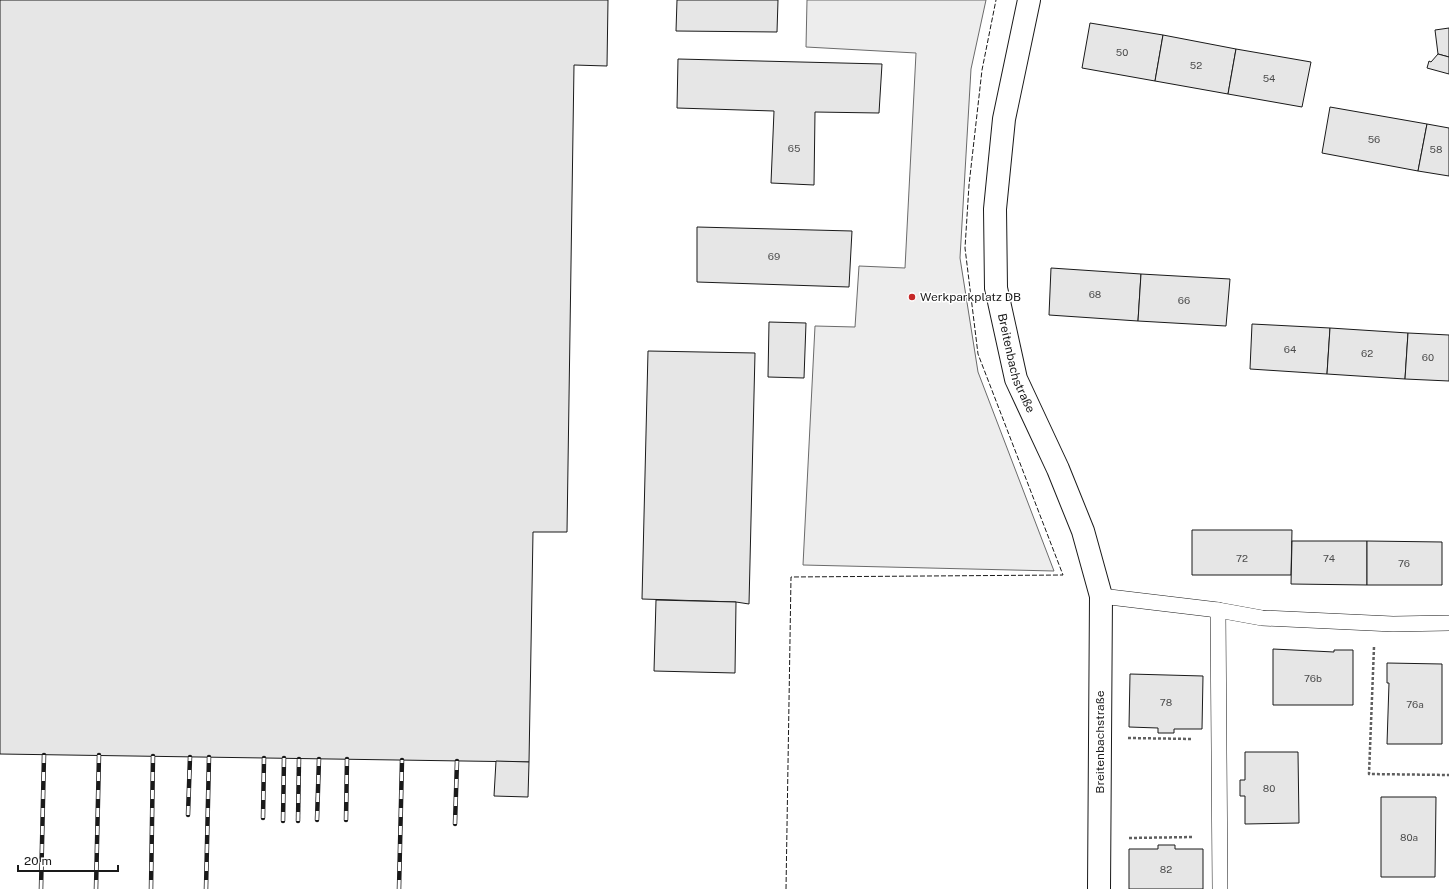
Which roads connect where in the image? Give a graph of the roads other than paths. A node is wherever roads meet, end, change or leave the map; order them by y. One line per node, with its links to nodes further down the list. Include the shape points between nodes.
1 (1029, 0): 2 (street, Breitenbachstraße, via 1004,119 995,209 996,288 1016,379 1058,469 1083,531)
2 (1101, 596): 3 (lane); 5 (street, Breitenbachstraße)
3 (1218, 610): 4 (lane, via 1262,618); 6 (lane)
4 (1449, 623)
5 (1099, 889)
6 (1220, 889)

